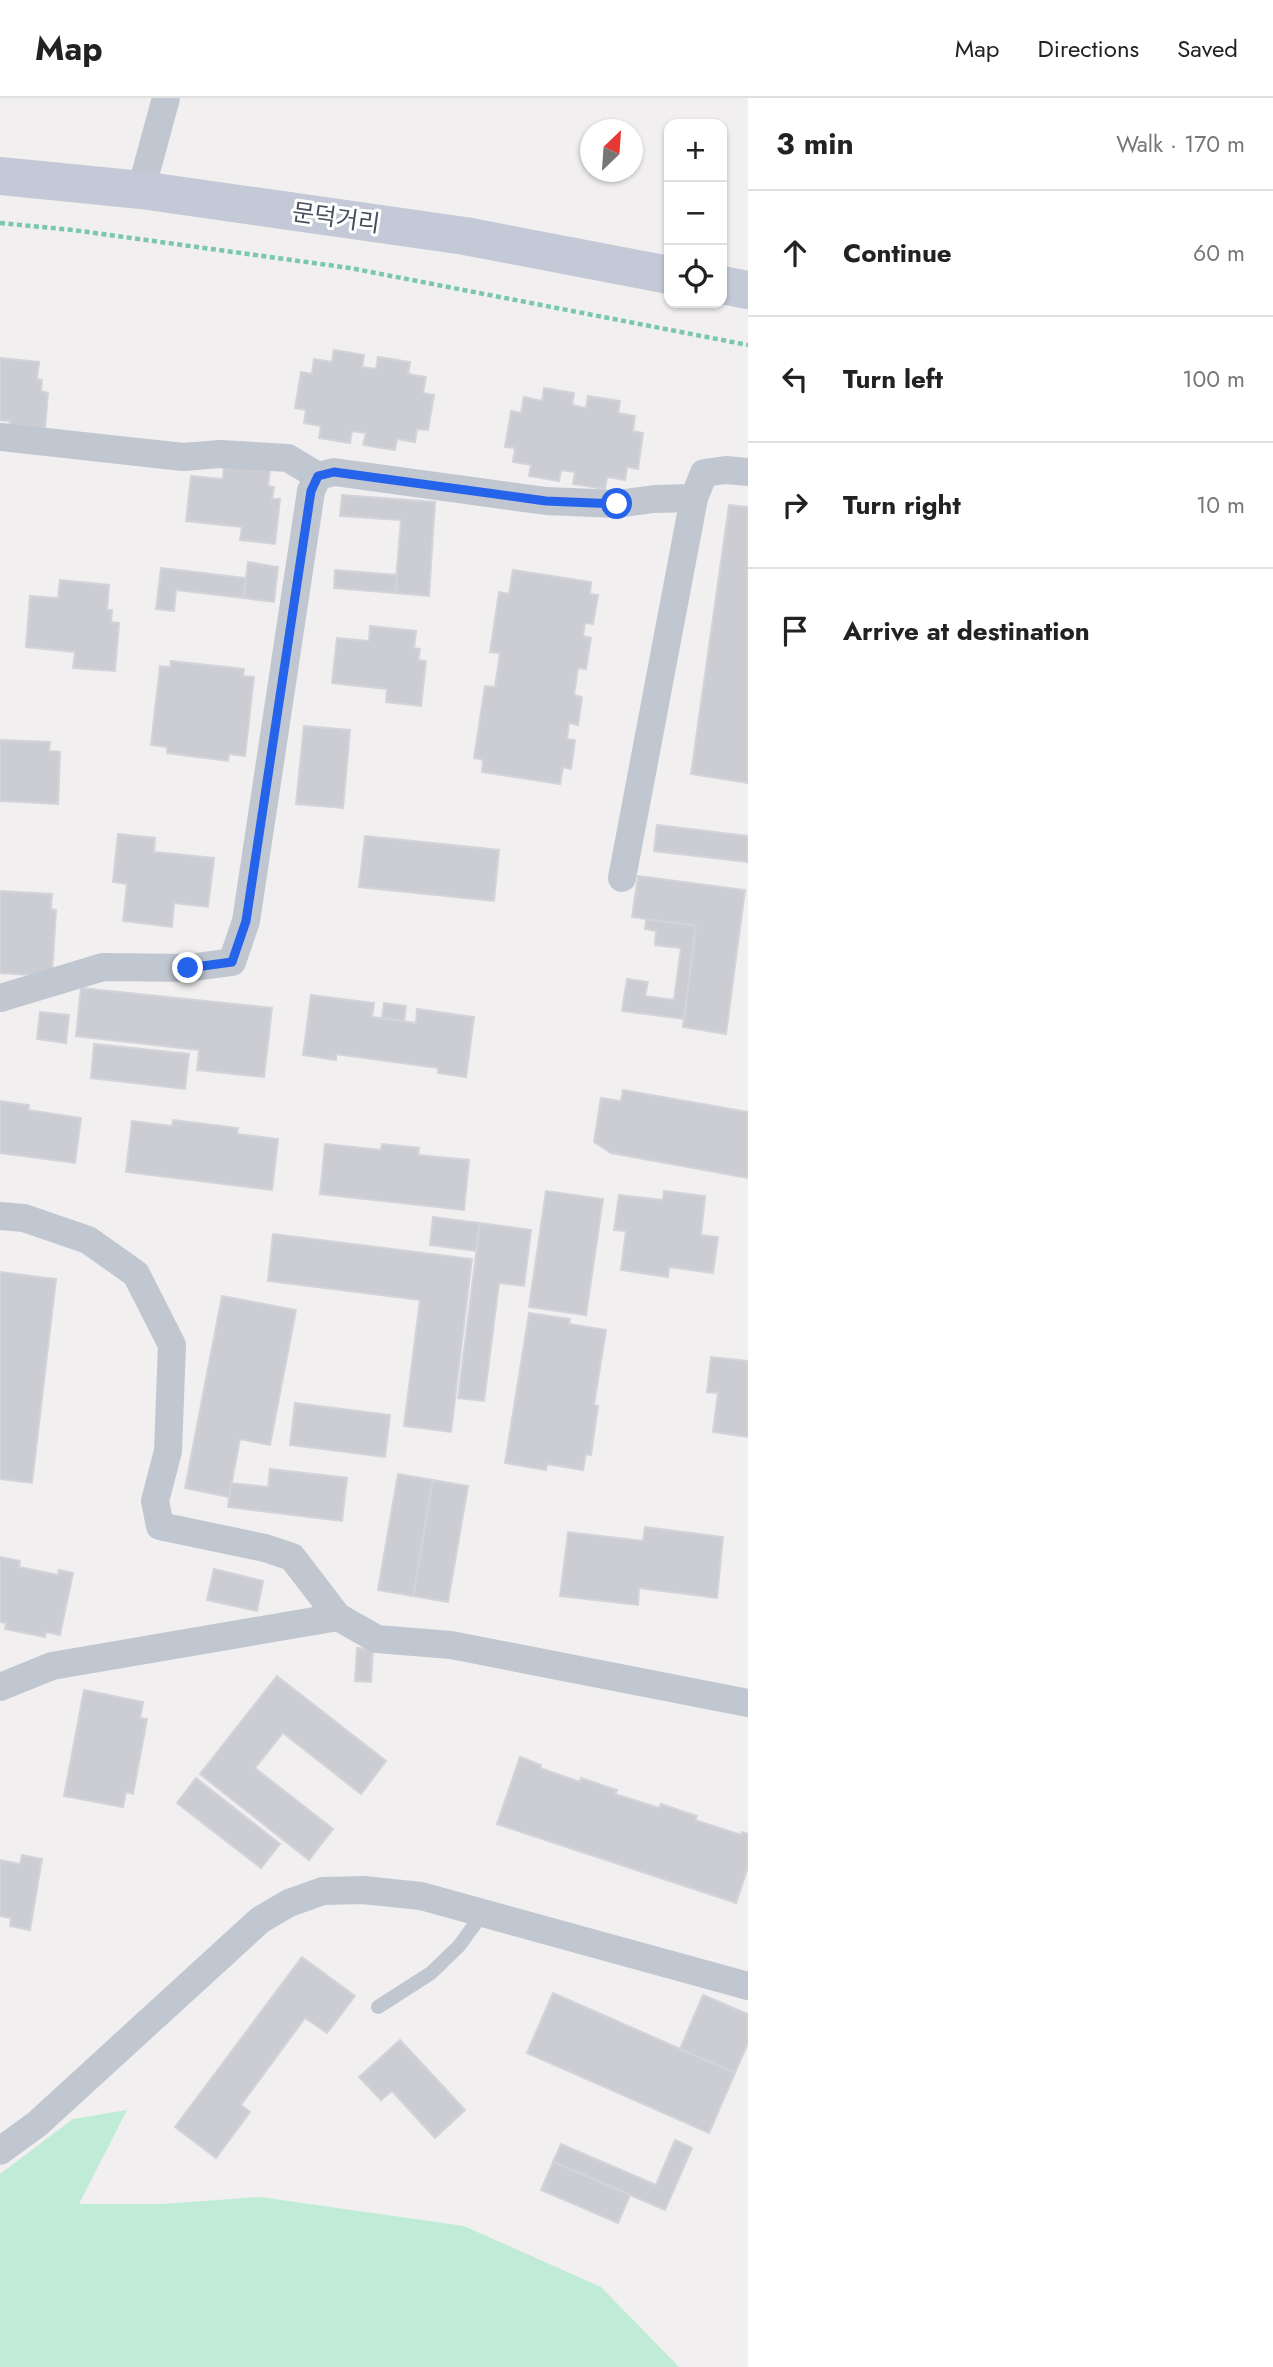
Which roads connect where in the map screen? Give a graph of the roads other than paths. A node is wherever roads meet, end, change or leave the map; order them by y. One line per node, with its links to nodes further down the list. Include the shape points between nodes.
1 (166, 98): 3 (street)
2 (0, 176): 3 (main road, 문덕거리)
3 (141, 190): 4 (main road, 문덕거리, via 465,236)
4 (664, 274)
5 (727, 286): 6 (main road)
6 (748, 290)
7 (0, 437): 9 (street, via 183,457 288,458)
8 (748, 472): 10 (street, via 704,473)
9 (318, 476): 10 (street, via 334,472 546,501 617,504); 12 (street, via 311,491 246,921 232,962 188,968 103,967)
10 (694, 498): 11 (street)
11 (622, 878)
12 (0, 998)
13 (0, 1216): 14 (street, via 24,1218 88,1240 136,1275 172,1345 168,1451 155,1501 160,1526 292,1557)
14 (338, 1617): 15 (street, via 52,1666); 16 (street, via 377,1639 451,1645)
15 (0, 1687)
16 (748, 1703)
17 (483, 1913): 18 (street); 19 (lane, via 431,1973); 20 (street, via 421,1896 363,1890 323,1891 289,1903 260,1920 37,2124)
18 (748, 1986)
19 (378, 2007)
20 (0, 2151)

